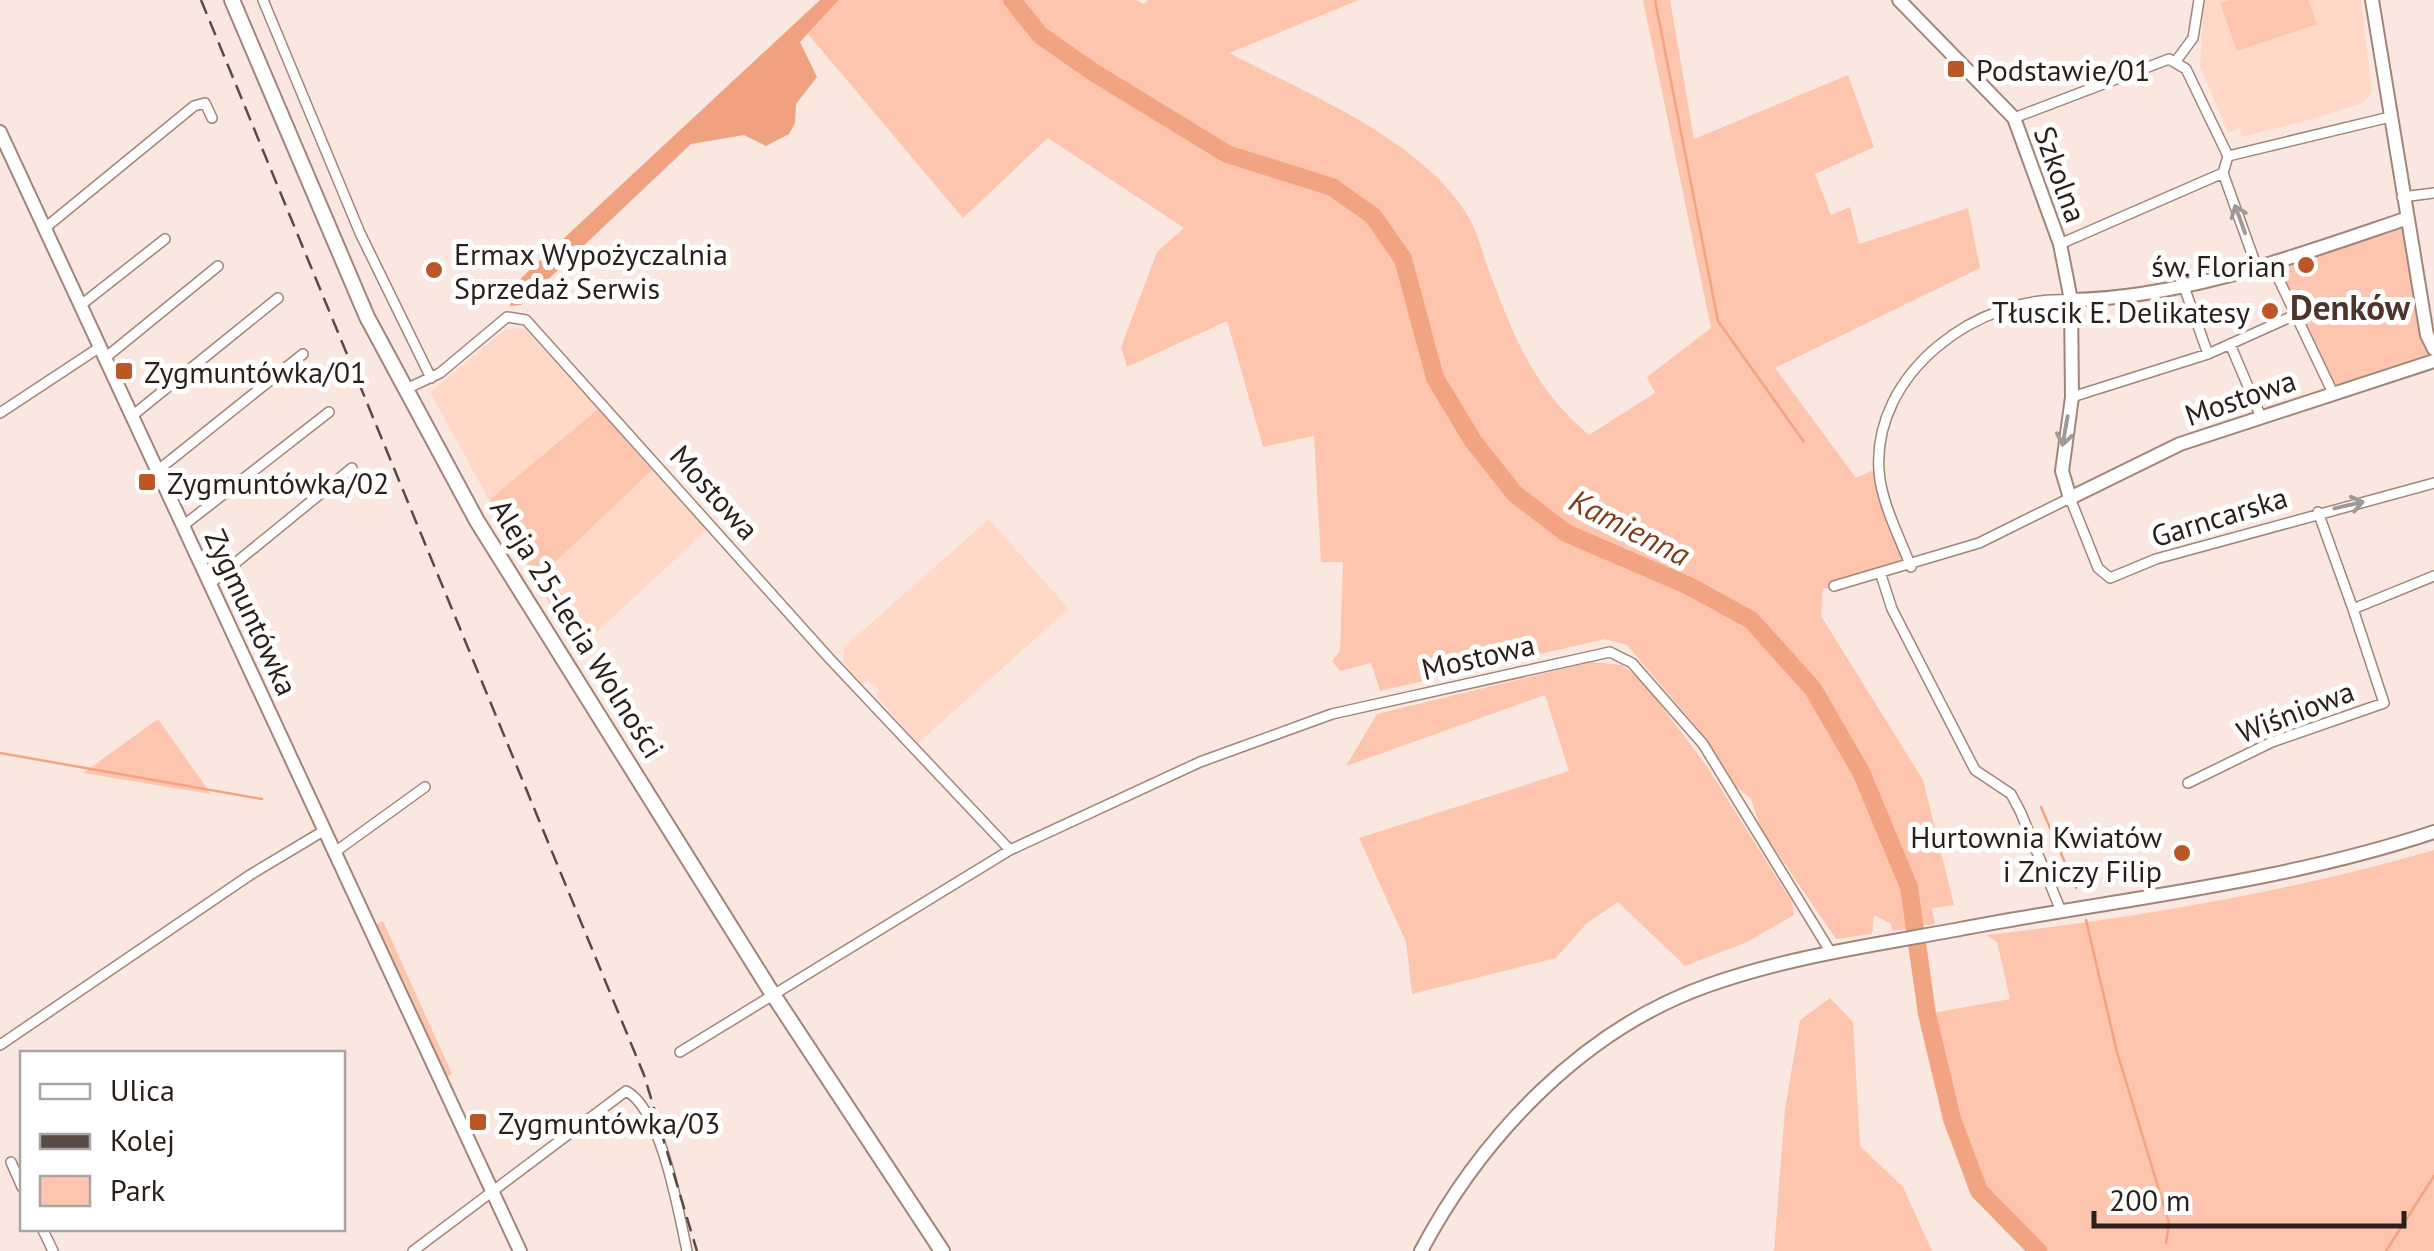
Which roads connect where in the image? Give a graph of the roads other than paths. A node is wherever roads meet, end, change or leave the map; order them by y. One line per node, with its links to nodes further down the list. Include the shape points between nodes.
1 (232, 0): 34 (main road, Aleja 25-lecia Wolności, via 328,231)
2 (263, 0): 33 (street, via 360,233)
3 (1899, 0): 9 (street)
4 (2199, 0): 6 (street, via 2193,38)
5 (2372, 0): 7 (street)
6 (2176, 62): 9 (street, Szkolna, via 2146,65); 11 (street)
7 (2390, 117): 11 (street); 14 (street)
8 (212, 118): 16 (street, via 199,103)
9 (2014, 118): 18 (street, Szkolna)
10 (0, 132): 16 (street, Zygmuntówka)
11 (2228, 156): 12 (street)
12 (2223, 173): 18 (street); 20 (street, one-way to 12)
13 (2434, 193): 14 (street)
14 (2402, 196): 15 (street)
15 (2405, 219): 19 (street); 28 (street)
16 (45, 228): 25 (street, Zygmuntówka)
17 (164, 239): 25 (street)
18 (2060, 244): 24 (street, Szkolna)
19 (2271, 263): 20 (street); 26 (street)
20 (2256, 264): 22 (street)
21 (218, 266): 29 (street)
22 (2183, 284): 24 (street); 31 (street)
23 (278, 298): 39 (street)
24 (2071, 300): 36 (street, Szkolna); 47 (street, via 1986,317 1948,338 1900,384 1878,468)
25 (81, 305): 29 (street, Zygmuntówka)
26 (2295, 315): 27 (street); 35 (street)
27 (2230, 344): 31 (street); 40 (street)
28 (2434, 349)
29 (103, 353): 38 (street); 39 (street, Zygmuntówka)
30 (304, 354): 42 (street)
31 (2208, 354): 36 (street)
32 (2434, 361): 35 (street, Mostowa)
33 (431, 378): 34 (street, Mostowa); 57 (street, Mostowa, via 507,318 526,320)
34 (404, 390): 61 (main road, Aleja 25-lecia Wolności, via 477,521)
35 (2332, 391): 40 (street, Mostowa)
36 (2072, 397): 44 (street, Szkolna, one-way to 44, via 2062,446)
37 (329, 412): 46 (street)
38 (0, 413)
39 (132, 416): 42 (street, Zygmuntówka)
40 (2261, 417): 44 (street, Mostowa, via 2180,444)
41 (352, 468): 50 (street)
42 (157, 472): 46 (street, Zygmuntówka)
43 (2434, 483): 45 (street, Garncarska, one-way to 43)
44 (2070, 498): 45 (street, Garncarska, via 2098,568 2110,578); 47 (street, Mostowa, via 1979,543)
45 (2318, 512): 52 (street, Wiśniowa)
46 (184, 525): 50 (street, Zygmuntówka)
47 (1911, 567): 48 (street, Mostowa)
48 (1882, 575): 51 (street, Mostowa); 59 (street, via 1892,609 1975,770 2011,794)
49 (2434, 576): 52 (street)
50 (211, 583): 55 (street, Zygmuntówka)
51 (1834, 586)
52 (2353, 609): 53 (street, Wiśniowa, via 2384,703 2272,742)
53 (2188, 783)
54 (425, 787): 58 (street)
55 (325, 830): 58 (street, Zygmuntówka); 62 (street)
56 (2434, 832): 59 (street, via 2326,864)
57 (1010, 850): 60 (street, Mostowa, via 1300,723 1610,652 1632,662 1702,744); 61 (street, Mostowa)
58 (336, 852): 66 (street, Zygmuntówka)
59 (2061, 911): 60 (street)
60 (1830, 952): 71 (street, via 1706,986 1611,1036 1508,1124 1465,1176)
61 (772, 994): 63 (street, Mostowa); 70 (main road, Aleja 25-lecia Wolności)
62 (0, 1045)
63 (680, 1052)
64 (11, 1162): 65 (street)
65 (20, 1182)
66 (492, 1190): 67 (street); 68 (street, Zygmuntówka); 69 (street, via 626,1091 656,1134)
67 (413, 1251)
68 (520, 1251)
69 (687, 1251)
70 (942, 1251)
71 (1421, 1251)

